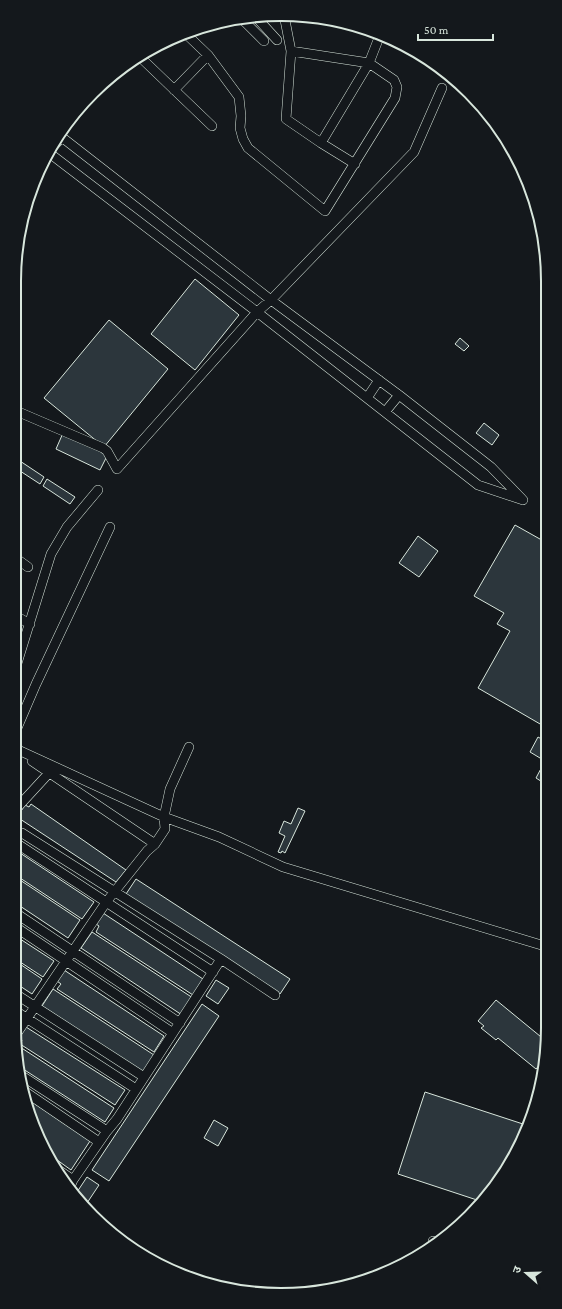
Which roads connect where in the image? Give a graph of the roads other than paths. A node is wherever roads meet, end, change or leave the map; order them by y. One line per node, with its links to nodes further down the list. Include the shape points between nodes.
1 (285, 21): 8 (street)
2 (261, 22): 5 (street)
3 (246, 23): 7 (street)
4 (190, 38): 9 (street)
5 (277, 40)
6 (378, 40): 11 (street)
7 (264, 41)
8 (291, 51): 11 (street); 16 (street, via 286,119)
9 (208, 55): 13 (street); 18 (street, via 239,97 240,128 248,148 324,211)
10 (144, 61): 13 (street)
11 (369, 63): 16 (street); 18 (street, via 394,80 398,87 395,98)
12 (442, 88): 19 (street, via 414,152)
13 (174, 90): 14 (street)
14 (212, 126)
15 (64, 138): 19 (street)
16 (321, 143): 18 (street)
17 (53, 156): 20 (street)
18 (355, 164)
19 (271, 300): 20 (street); 21 (street)
20 (257, 312): 23 (street); 25 (street, via 117,468 102,448)
21 (379, 380): 22 (street); 23 (street)
22 (398, 395): 24 (street); 24 (street, via 491,467 524,500 478,485)
23 (367, 398): 24 (street)
24 (385, 412)
25 (21, 413)
26 (98, 490): 31 (street, via 67,527 51,554)
27 (110, 527): 33 (street)
28 (21, 562): 29 (street)
29 (28, 567)
30 (21, 619): 31 (street)
31 (30, 624): 32 (street)
32 (21, 652)
33 (21, 719)
34 (190, 747): 39 (street, via 170,789)
35 (21, 752): 39 (street)
36 (21, 754): 37 (street)
37 (49, 773): 38 (street); 41 (street)
38 (21, 803)
39 (164, 817): 41 (street, via 165,829); 47 (street, via 218,836 283,867)
40 (21, 833): 43 (street)
41 (155, 844): 43 (street)
42 (21, 846): 44 (street)
43 (115, 892): 44 (street); 49 (street)
44 (107, 902): 48 (street); 51 (street)
45 (21, 917): 48 (street)
46 (21, 931): 50 (street)
47 (541, 945)
48 (73, 951): 50 (street); 57 (street)
49 (221, 959): 51 (street); 52 (street)
50 (66, 961): 54 (street); 59 (street)
51 (213, 972): 57 (street)
52 (275, 995)
53 (21, 998): 54 (street)
54 (35, 1007): 56 (street); 60 (street)
55 (21, 1014): 56 (street)
56 (27, 1018): 58 (street); 62 (street)
57 (180, 1023): 59 (street)
58 (21, 1027)
59 (173, 1033): 60 (street)
60 (144, 1077): 62 (street)
61 (26, 1079): 64 (street)
62 (136, 1089): 64 (street)
63 (30, 1094): 65 (street)
64 (107, 1131): 65 (street)
65 (99, 1142): 67 (street)
66 (69, 1177): 67 (street)
67 (73, 1180)

